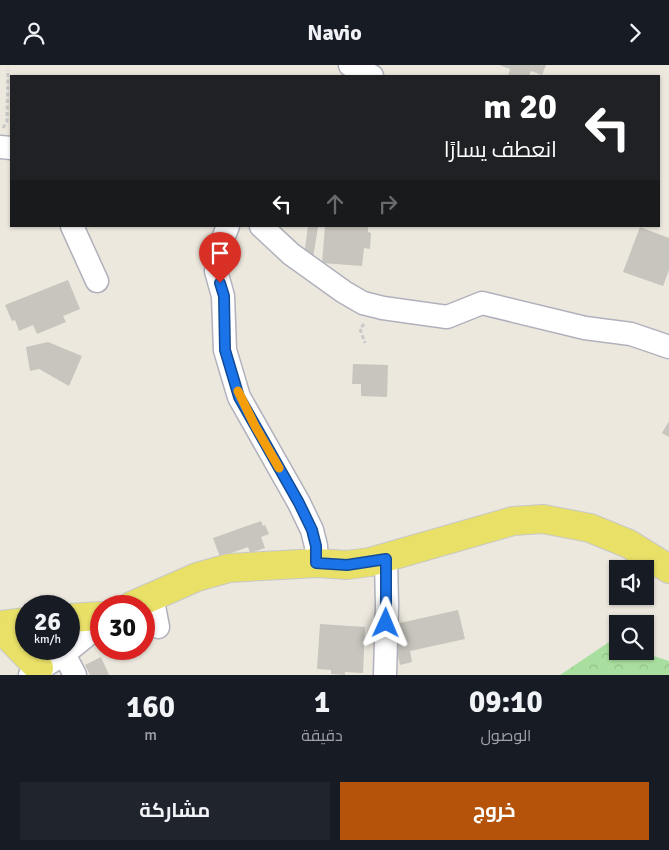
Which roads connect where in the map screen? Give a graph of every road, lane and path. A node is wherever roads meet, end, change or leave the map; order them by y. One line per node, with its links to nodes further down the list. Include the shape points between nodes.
1 (350, 65): 3 (street)
2 (8, 70): 4 (path, via 7,121)
3 (370, 75)
4 (0, 135)
5 (72, 227): 8 (street)
6 (228, 227): 11 (street, via 216,271 224,296 225,350 239,397 312,530)
7 (262, 227): 9 (street, via 291,253 363,303 447,317 482,303 586,328 631,334)
8 (97, 281)
9 (669, 347)
10 (386, 559): 11 (main road, via 347,565); 12 (main road, via 513,521 542,519 590,528 628,544); 25 (street)
11 (316, 563): 13 (main road, via 229,569 197,577)
12 (669, 569)
13 (155, 595)
14 (155, 622): 17 (street)
15 (15, 623): 16 (main road)
16 (0, 625)
17 (158, 627)
18 (0, 631): 23 (main road, via 11,639)
19 (90, 633): 20 (street)
20 (80, 640)
21 (53, 660): 23 (street)
22 (68, 660): 24 (street)
23 (35, 672)
24 (75, 675)
25 (384, 675)

